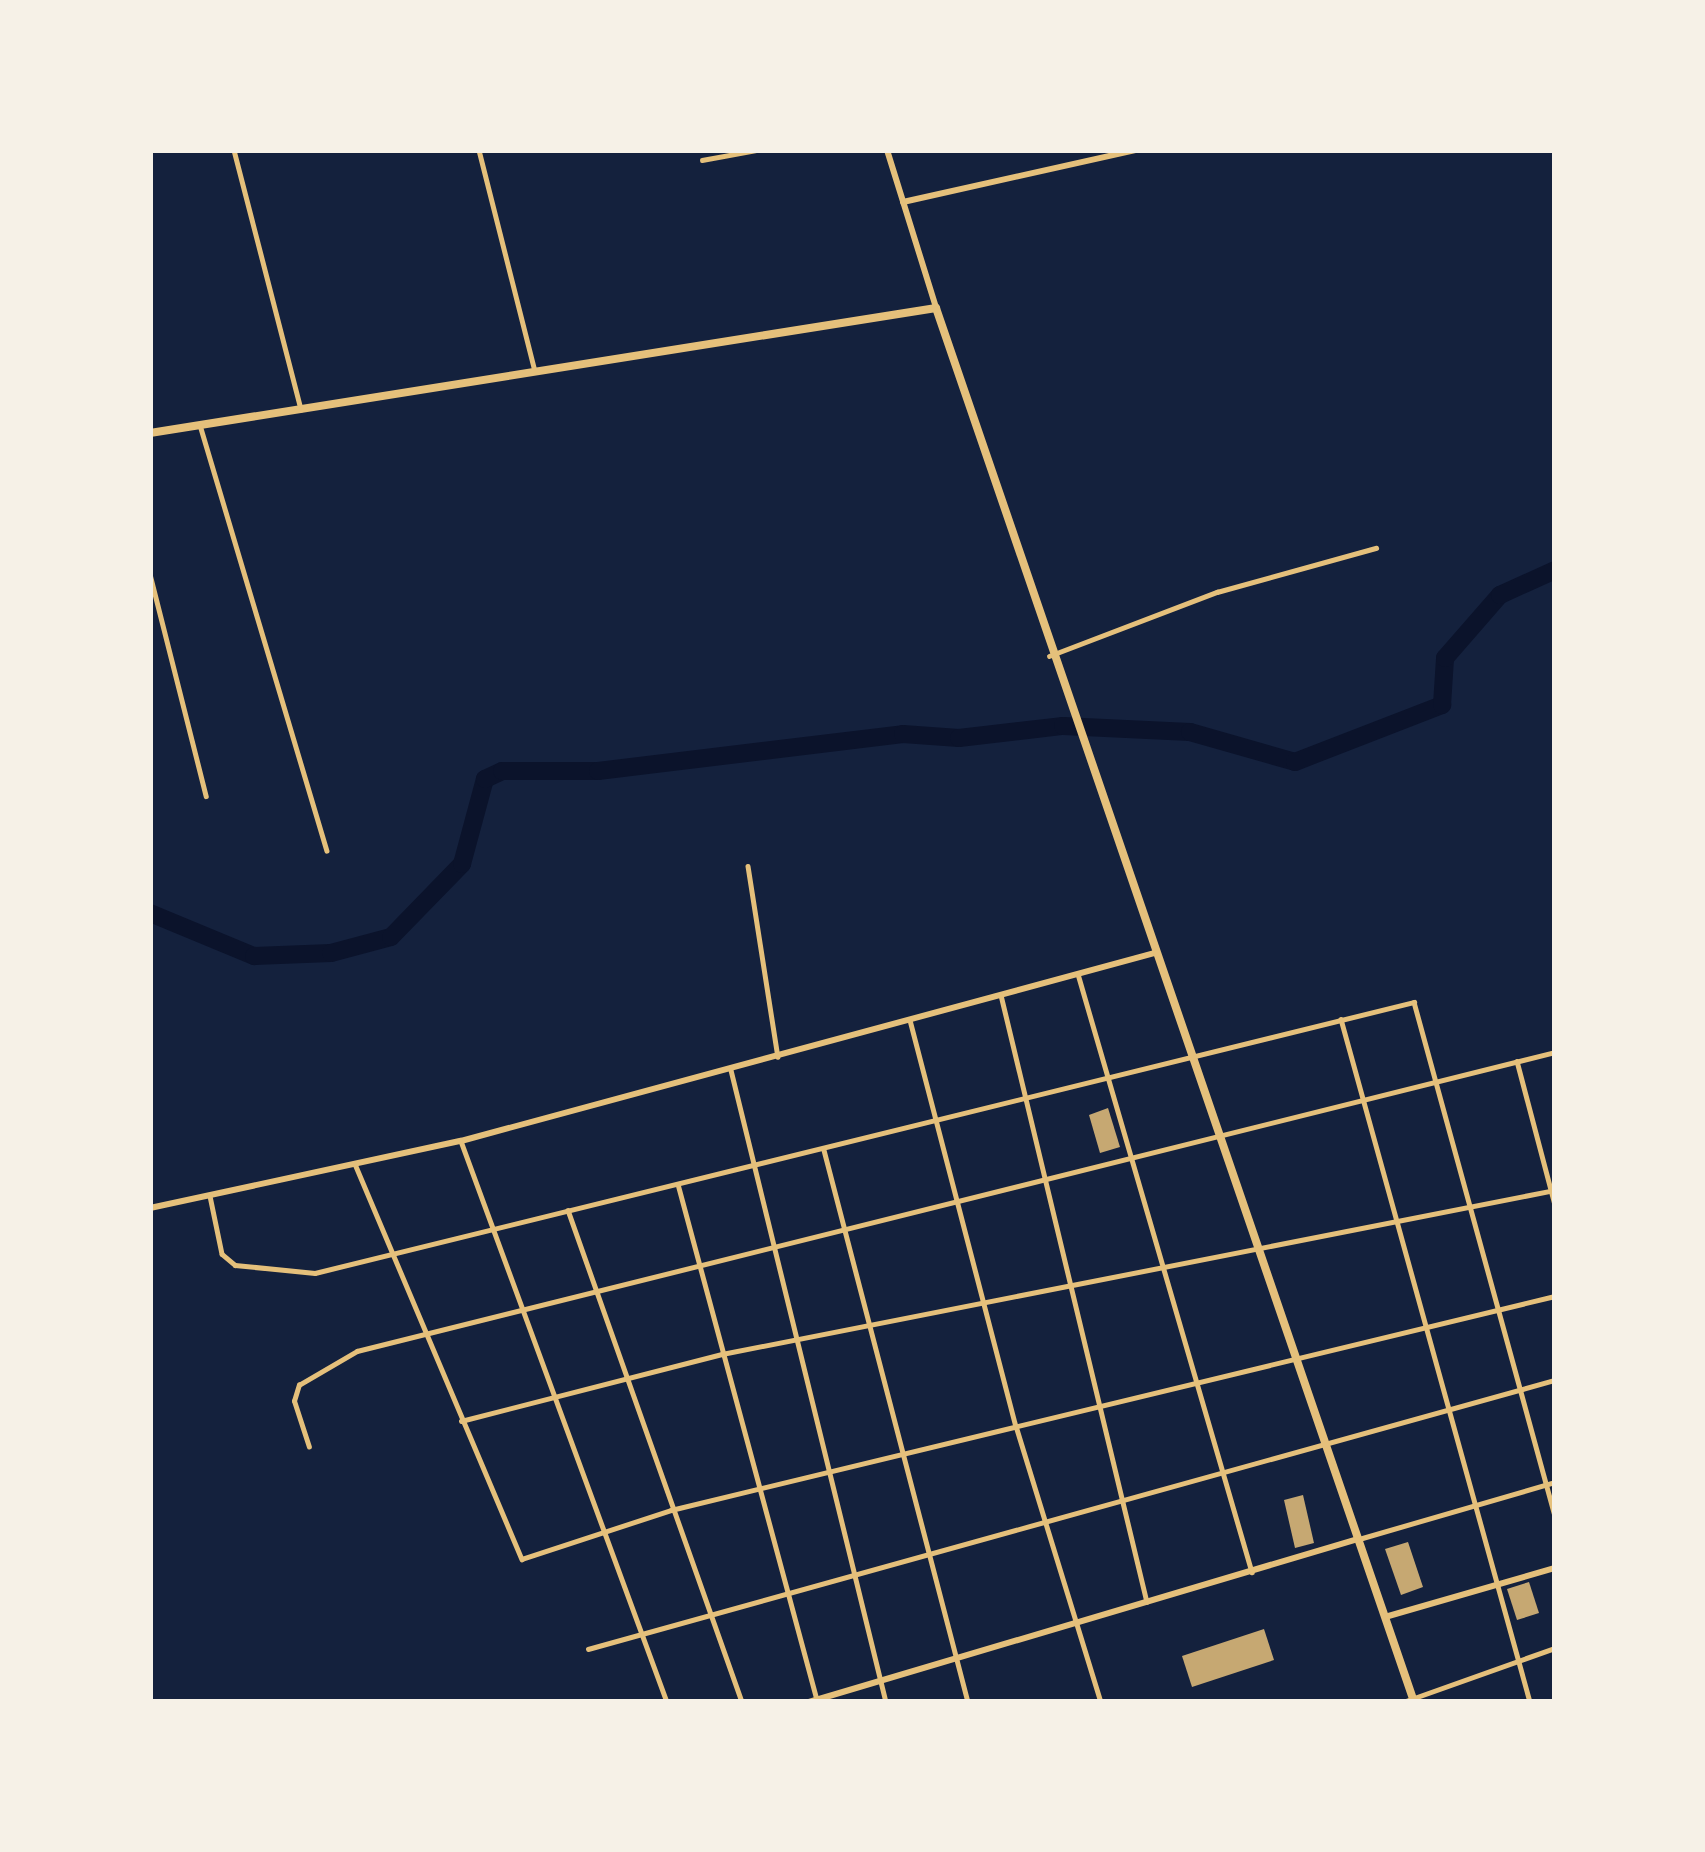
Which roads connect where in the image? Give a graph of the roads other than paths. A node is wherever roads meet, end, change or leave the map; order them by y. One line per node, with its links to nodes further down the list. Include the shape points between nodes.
1 (234, 150): 10 (street)
2 (479, 150): 9 (street)
3 (757, 150): 6 (street)
4 (887, 150): 7 (street)
5 (1136, 150): 7 (street)
6 (702, 160)
7 (903, 202): 8 (street)
8 (936, 308): 9 (main road); 15 (main road)
9 (535, 374): 10 (main road)
10 (301, 409): 11 (main road)
11 (200, 425): 12 (main road); 17 (street)
12 (150, 433)
13 (1376, 548): 15 (street, via 1217,592)
14 (150, 574): 16 (street)
15 (1049, 656): 19 (main road)
16 (206, 796)
17 (327, 850)
18 (748, 866): 25 (street)
19 (1155, 953): 20 (street); 26 (main road)
20 (1078, 974): 21 (street); 29 (street)
21 (1001, 995): 23 (street); 31 (street)
22 (1341, 1019): 26 (street); 30 (street, via 1414,1002); 32 (street)
23 (910, 1020): 25 (street); 33 (street)
24 (1555, 1052): 27 (street)
25 (778, 1057): 28 (street)
26 (1192, 1059): 29 (street); 34 (main road)
27 (1517, 1061): 30 (street); 42 (street)
28 (731, 1070): 35 (street); 39 (street)
29 (1108, 1079): 31 (street); 37 (street)
30 (1436, 1082): 32 (street); 46 (street)
31 (1026, 1099): 33 (street); 40 (street)
32 (1364, 1100): 34 (street); 49 (street)
33 (934, 1121): 36 (street); 44 (street)
34 (1220, 1137): 37 (street); 53 (main road)
35 (461, 1141): 38 (street); 50 (street)
36 (824, 1148): 39 (street); 51 (street)
37 (1132, 1159): 40 (street); 56 (street)
38 (356, 1164): 43 (street); 54 (street)
39 (754, 1165): 41 (street); 52 (street)
40 (1046, 1181): 44 (street); 57 (street)
41 (678, 1184): 48 (street); 55 (street)
42 (1553, 1191): 45 (street); 46 (street)
43 (210, 1196): 47 (street); 54 (street, via 222,1254 236,1265 315,1273)
44 (955, 1201): 51 (street); 60 (street)
45 (1555, 1205)
46 (1470, 1206): 49 (street); 61 (street)
47 (150, 1208)
48 (568, 1209): 50 (street); 58 (street)
49 (1397, 1220): 53 (street); 63 (street)
50 (494, 1226): 54 (street); 62 (street)
51 (843, 1228): 52 (street); 64 (street)
52 (775, 1246): 55 (street); 66 (street)
53 (1261, 1251): 56 (street); 68 (main road)
54 (388, 1254): 65 (street)
55 (699, 1264): 58 (street); 67 (street)
56 (1163, 1266): 57 (street); 70 (street)
57 (1071, 1286): 60 (street); 74 (street)
58 (595, 1292): 62 (street); 69 (street)
59 (1555, 1296): 61 (street)
60 (984, 1305): 64 (street); 77 (street)
61 (1498, 1310): 63 (street); 72 (street)
62 (522, 1311): 65 (street); 73 (street)
63 (1426, 1327): 68 (street); 75 (street)
64 (869, 1328): 66 (street); 80 (street)
65 (426, 1332): 76 (street); 79 (street, via 334,1360 299,1385 294,1401)
66 (799, 1340): 67 (street); 82 (street)
67 (722, 1354): 69 (street); 85 (street)
68 (1297, 1358): 70 (street); 78 (main road)
69 (624, 1376): 73 (street); 88 (street)
70 (1196, 1378): 74 (street); 81 (street)
71 (1555, 1380): 72 (street)
72 (1519, 1390): 75 (street); 84 (street)
73 (552, 1394): 76 (street); 91 (street)
74 (1099, 1404): 77 (street); 86 (street)
75 (1448, 1409): 78 (street); 87 (street)
76 (461, 1421): 91 (street, via 522,1559)
77 (1016, 1426): 80 (street); 90 (street)
78 (1326, 1443): 81 (street); 92 (main road)
79 (309, 1447)
80 (902, 1454): 82 (street); 93 (street)
81 (1222, 1471): 86 (street); 95 (street)
82 (830, 1472): 85 (street); 96 (street)
83 (1555, 1482): 84 (street)
84 (1546, 1485): 87 (street); 89 (street)
85 (760, 1490): 88 (street); 98 (street)
86 (1121, 1499): 90 (street); 99 (street)
87 (1475, 1505): 92 (street); 97 (street)
88 (671, 1510): 91 (street); 100 (street)
89 (1555, 1516)
90 (1046, 1520): 93 (street); 102 (street)
91 (603, 1529): 103 (street)
92 (1359, 1539): 95 (street); 101 (main road)
93 (928, 1556): 96 (street); 106 (street)
94 (1555, 1568): 97 (street)
95 (1252, 1573): 99 (street)
96 (855, 1576): 98 (street); 108 (street)
97 (1498, 1585): 101 (street); 107 (street)
98 (788, 1594): 100 (street); 109 (street)
99 (1147, 1602): 102 (street)
100 (712, 1615): 103 (street); 112 (street)
101 (1385, 1617): 110 (main road)
102 (1080, 1624): 106 (street); 115 (street)
103 (644, 1634): 105 (street); 111 (street)
104 (1555, 1648): 107 (street)
105 (588, 1649)
106 (956, 1660): 108 (street); 114 (street)
107 (1519, 1660): 110 (street); 116 (street)
108 (881, 1682): 109 (street); 113 (street)
109 (814, 1701)
110 (1410, 1701)
111 (667, 1702)
112 (742, 1702)
113 (886, 1702)
114 (968, 1702)
115 (1101, 1702)
116 (1531, 1702)

